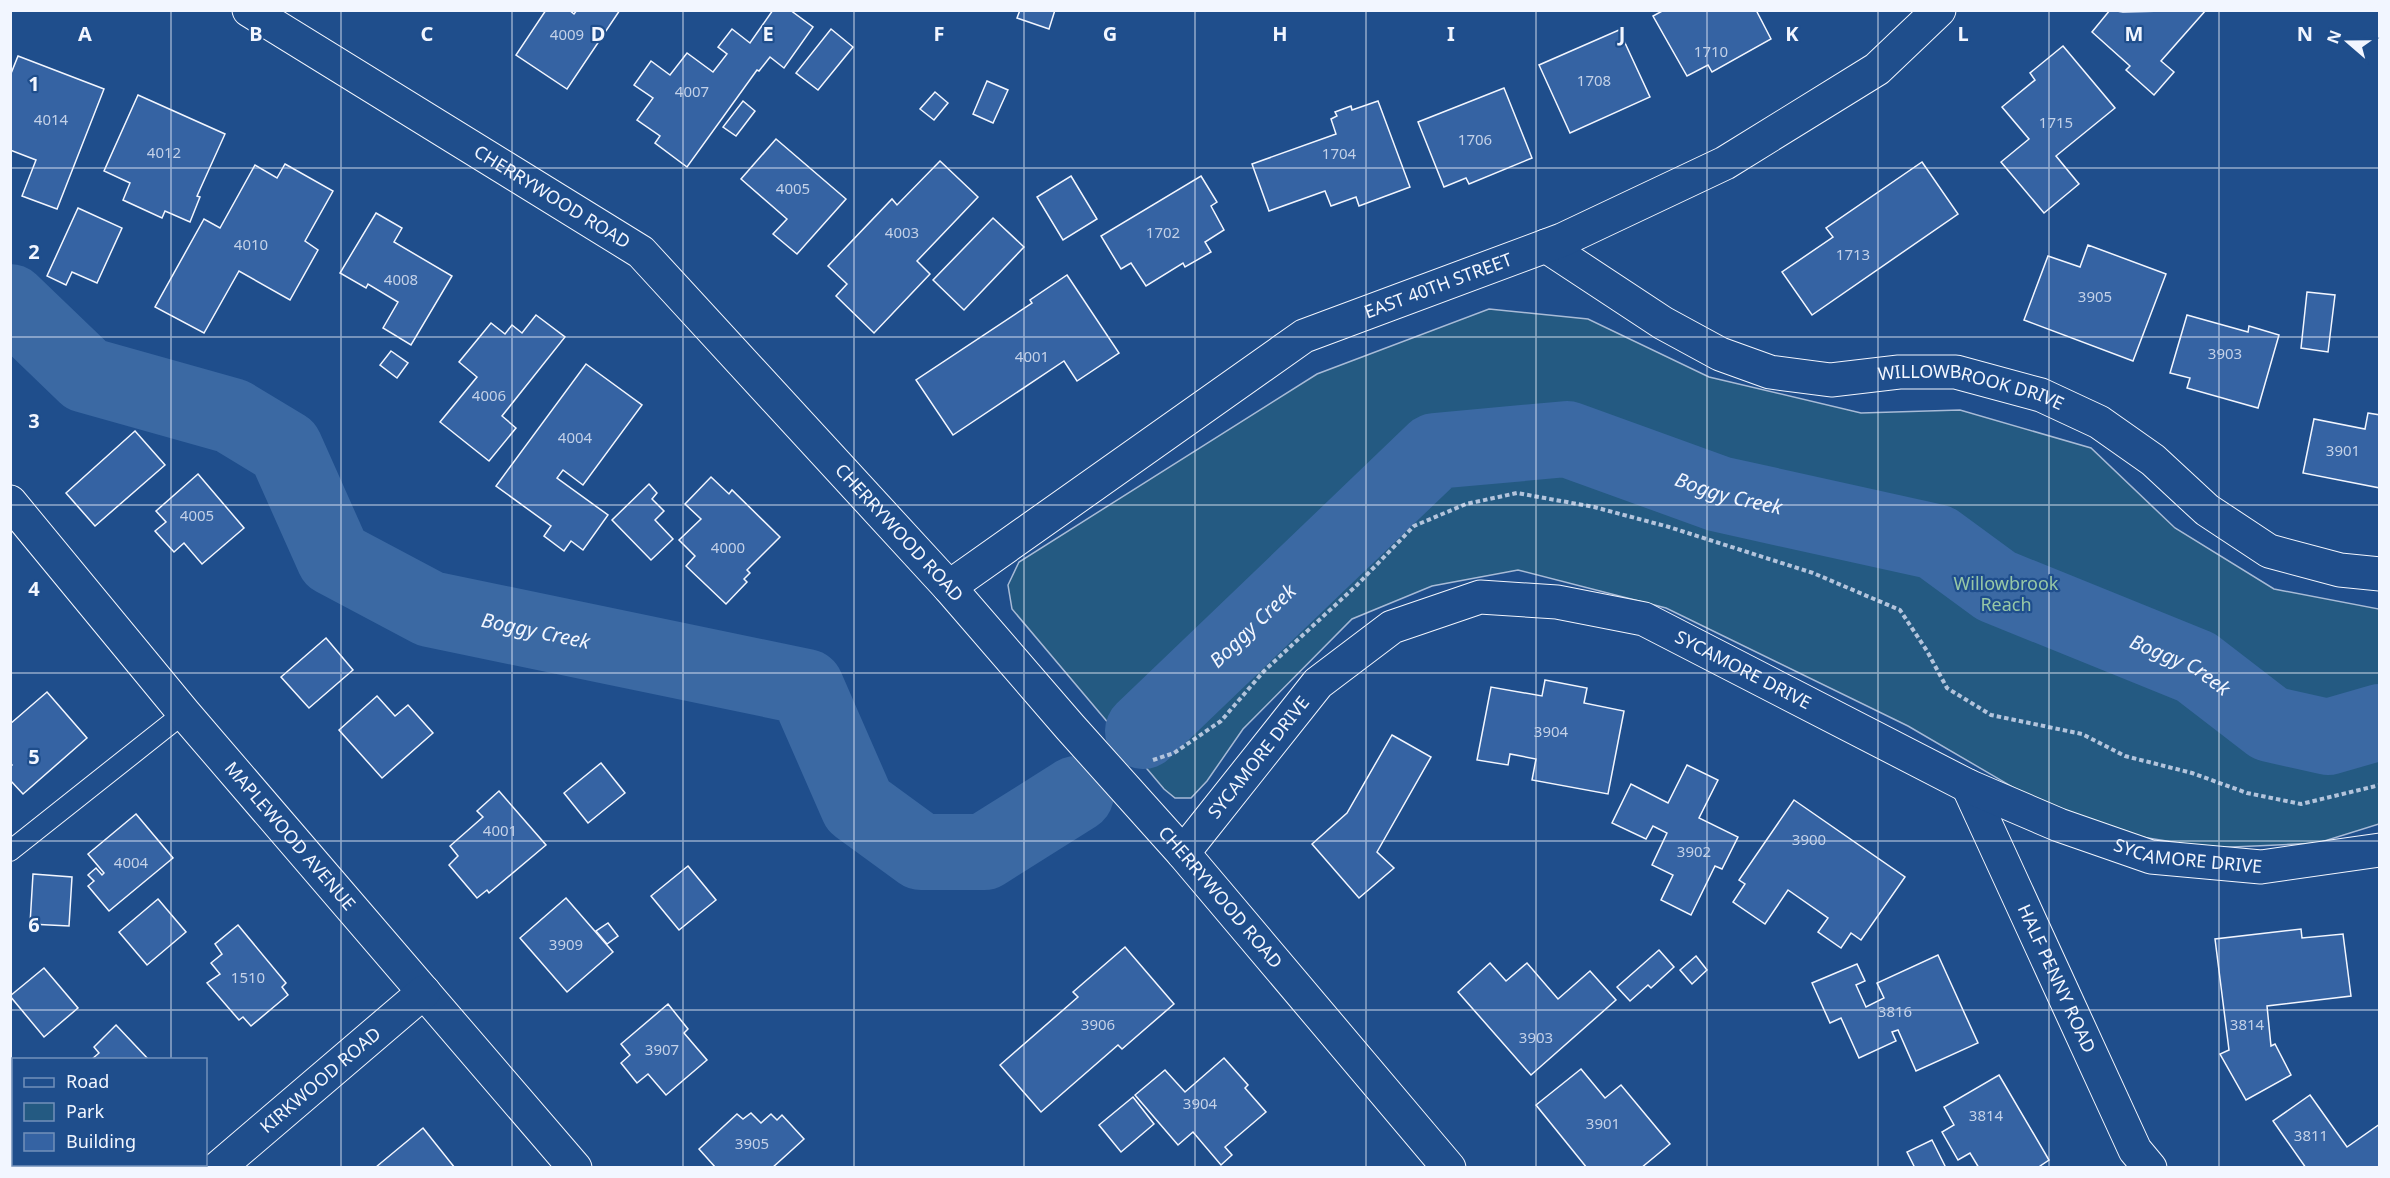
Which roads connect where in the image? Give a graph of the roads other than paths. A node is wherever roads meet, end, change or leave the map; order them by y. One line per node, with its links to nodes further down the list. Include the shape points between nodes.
1 (249, 10): 6 (street, CHERRYWOOD ROAD, via 641,252)
2 (1939, 10): 3 (street, EAST 40TH STREET, via 1877,69 1725,164)
3 (1546, 246): 5 (street, WILLOWBROOK DRIVE, via 1663,323 1720,354 1770,372 1831,380 1899,372 1956,372 2041,395 2099,422 2153,460 2207,510 2270,551 2340,570); 6 (street, EAST 40TH STREET, via 1304,336)
4 (10, 502): 7 (street, MAPLEWOOD AVENUE)
5 (2379, 573)
6 (949, 587): 11 (street, CHERRYWOOD ROAD)
7 (184, 713): 10 (lane); 12 (street, MAPLEWOOD AVENUE)
8 (1968, 786): 9 (street, SYCAMORE DRIVE, via 2059,825 2151,857 2262,867); 11 (street, SYCAMORE DRIVE, via 1644,619 1557,602 1480,597 1392,627 1318,683); 16 (street, HALF PENNY ROAD, via 2135,1150)
9 (2379, 850)
10 (10, 851)
11 (1183, 853): 15 (street, CHERRYWOOD ROAD)
12 (424, 992): 13 (street, KIRKWOOD ROAD); 14 (street, MAPLEWOOD AVENUE)
13 (218, 1167)
14 (575, 1167)
15 (1449, 1167)
16 (2150, 1167)

